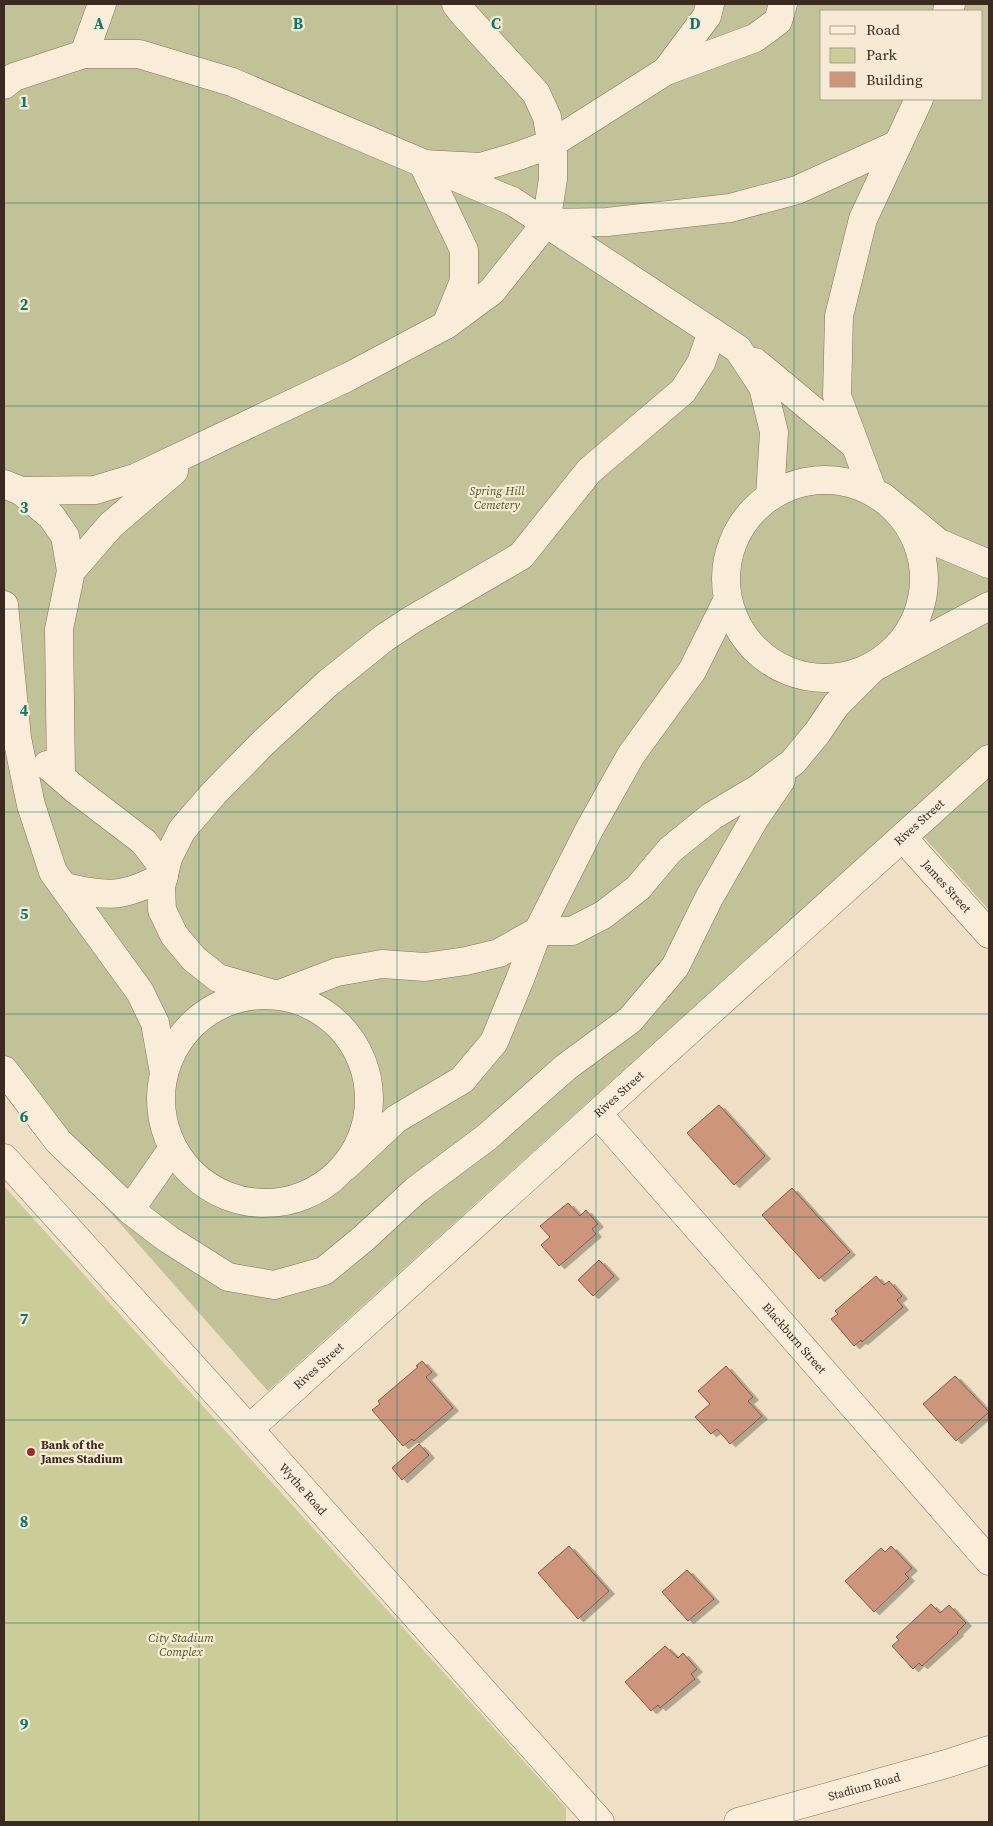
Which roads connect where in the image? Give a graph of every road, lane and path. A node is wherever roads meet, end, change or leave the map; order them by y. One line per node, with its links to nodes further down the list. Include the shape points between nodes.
1 (102, 4): 5 (street)
2 (710, 4): 6 (street, via 707,16)
3 (783, 4): 6 (street, via 778,21 755,38)
4 (464, 6): 9 (street, via 536,93 547,117)
5 (84, 54): 7 (street, via 14,77); 11 (street, via 139,54 232,82)
6 (666, 71): 9 (street)
7 (4, 85)
8 (919, 100): 10 (street)
9 (552, 144): 11 (street, via 481,167); 12 (street, via 553,179)
10 (898, 144): 12 (street, via 797,190 730,208 607,222); 17 (street, via 863,219 839,316 837,396)
11 (423, 164): 12 (street, via 512,201); 13 (street, via 464,250 464,280)
12 (546, 223): 13 (street, via 492,291); 14 (street)
13 (446, 325): 16 (street, via 348,377)
14 (712, 332): 15 (street); 32 (street, via 701,363 683,391 590,471 521,556 384,638 263,743 182,830 168,858)
15 (738, 349): 17 (street); 20 (street, via 764,387 774,432)
16 (204, 445): 18 (street, via 135,478 95,490); 22 (street, via 111,525)
17 (854, 445): 19 (street)
18 (12, 488): 22 (street, via 51,516 65,536)
19 (872, 492): 20 (street, via 840,481 800,483); 21 (street, via 883,497 940,543); 26 (street, via 903,517 921,550 923,602 909,635)
20 (770, 497): 23 (street, via 752,511 734,538 725,572)
21 (989, 564)
22 (71, 571): 30 (street, via 59,629)
23 (727, 601): 26 (street, via 741,634 773,666 804,677); 34 (street, via 692,671 626,763)
24 (4, 605): 27 (street)
25 (989, 606): 26 (street)
26 (873, 668): 29 (street, via 836,705)
27 (17, 738): 30 (street); 33 (street, via 31,805 53,872)
28 (989, 759): 31 (street, Rives Street)
29 (793, 762): 34 (street, via 759,788 712,816 670,850 638,888 602,915 572,931); 43 (street, via 709,898 675,967 630,1020 566,1067 487,1137 416,1190 324,1271 274,1285 228,1277)
30 (61, 777): 32 (street, via 144,842 159,862)
31 (903, 838): 35 (street, James Street); 39 (street, Rives Street)
32 (164, 876): 33 (street, via 141,888 118,894 90,893); 36 (street, via 162,910 174,935 194,959 218,978)
33 (64, 887): 38 (street, via 140,992 155,1023)
34 (538, 931): 36 (street, via 499,953 425,966 382,964 337,972); 42 (street, via 494,1042 462,1080 396,1119)
35 (989, 934)
36 (277, 995): 38 (street, via 247,996 219,1006 194,1023 175,1045); 42 (street, via 308,1003 334,1020 355,1044 367,1074 370,1105 364,1136)
37 (4, 1070): 43 (street, via 58,1141)
38 (164, 1073): 40 (street, via 161,1111)
39 (598, 1114): 44 (street, Rives Street); 45 (street, Blackburn Street)
40 (173, 1148): 42 (street, via 194,1175 215,1190 255,1203 289,1201 321,1188); 43 (street)
41 (4, 1158): 44 (street, Wythe Road)
42 (346, 1166)
43 (130, 1210)
44 (249, 1429): 47 (street, Wythe Road)
45 (989, 1561)
46 (989, 1750): 48 (street, Stadium Road)
47 (600, 1822)
48 (738, 1822)

